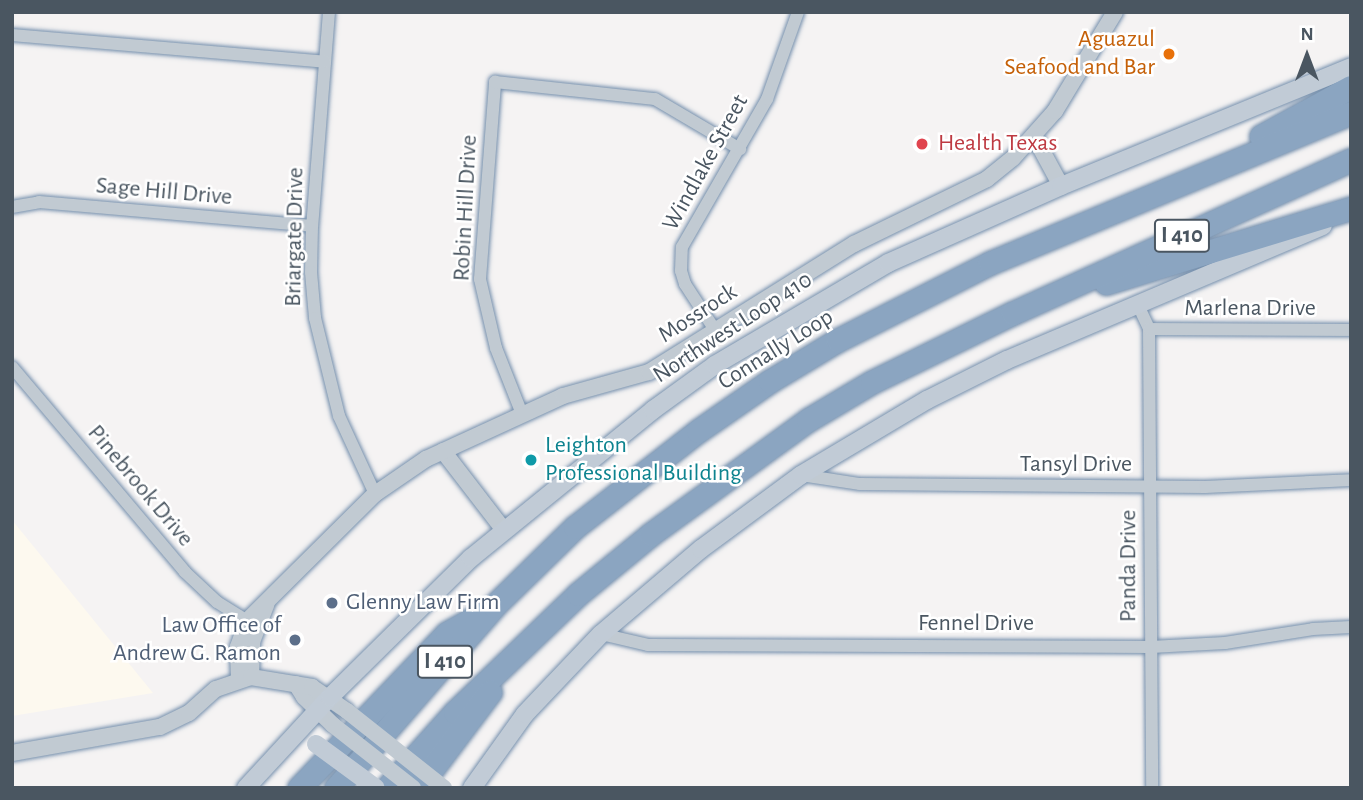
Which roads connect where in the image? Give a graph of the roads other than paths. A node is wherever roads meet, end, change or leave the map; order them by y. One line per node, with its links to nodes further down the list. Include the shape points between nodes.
1 (329, 12): 5 (street, Briargate Drive)
2 (798, 12): 10 (street, Windlake Street, via 767,99)
3 (1115, 12): 9 (street, Mossrock, via 1055,111)
4 (12, 35): 5 (street)
5 (325, 62): 17 (street, Briargate Drive)
6 (1351, 67): 13 (main road, Northwest Loop 410)
7 (1351, 88): 12 (highway)
8 (1351, 113): 12 (highway, Connally Loop / I 410)
9 (1034, 136): 13 (street); 21 (street, Mossrock, via 987,180 854,244)
10 (740, 149): 21 (street, Windlake Street, via 682,247 685,284); 24 (street, Robin Hill Drive, via 654,99 495,82 480,279 496,348)
11 (1351, 160): 19 (highway, I 410)
12 (1178, 183): 32 (highway, Connally Loop / I 410, via 939,288 770,381 584,519)
13 (1061, 186): 30 (main road, Northwest Loop 410, via 888,263 771,330 653,410)
14 (12, 207): 17 (street, Sage Hill Drive, via 39,202)
15 (1351, 208): 19 (highway)
16 (1351, 215): 18 (main road)
17 (312, 226): 29 (street, Briargate Drive, via 310,272 319,342 339,416)
18 (1138, 305): 20 (street, Panda Drive); 26 (main road, via 961,383)
19 (1013, 313): 37 (highway, I 410, via 872,382 807,420 651,534)
20 (1149, 329): 22 (street, Marlena Drive); 28 (street, Panda Drive)
21 (715, 330): 24 (street, Mossrock, via 649,373 586,388)
22 (1351, 330)
23 (12, 367): 33 (street, Pinebrook Drive, via 185,572 217,602)
24 (522, 414): 25 (street, Mossrock)
25 (443, 451): 29 (street, Mossrock); 30 (street)
26 (801, 475): 28 (street, Tansyl Drive, via 860,484); 35 (main road, via 691,557)
27 (1351, 480): 28 (street, Tansyl Drive)
28 (1150, 486): 36 (street, Panda Drive)
29 (375, 494): 31 (street, Mossrock, via 297,568)
30 (503, 529): 40 (main road, Northwest Loop 410)
31 (267, 605): 33 (street, Mossrock); 38 (street, Mossrock, via 252,642)
32 (494, 606): 45 (highway, via 447,633); 46 (highway, Connally Loop / I 410)
33 (247, 621): 38 (street, via 238,647)
34 (1351, 627): 36 (street, Fennel Drive)
35 (601, 634): 36 (street, Fennel Drive, via 648,645); 51 (main road, via 525,714)
36 (1151, 647): 52 (street, Panda Drive)
37 (517, 652): 48 (highway, I 410); 49 (highway, via 466,727)
38 (245, 678): 39 (street); 43 (street, via 216,689 189,713 160,727)
39 (296, 684): 40 (street); 41 (street)
40 (330, 697): 41 (main road, Northwest Loop 410); 50 (street, bridge)
41 (317, 711): 42 (main road, Northwest Loop 410); 49 (street, bridge)
42 (280, 751): 44 (main road, Northwest Loop 410); 47 (main road, bridge, via 316,744)
43 (12, 753)
44 (246, 788)
45 (299, 788)
46 (336, 788)
47 (376, 788)
48 (387, 788)
49 (415, 788)
50 (444, 788)
51 (472, 788)
52 (1152, 788)

